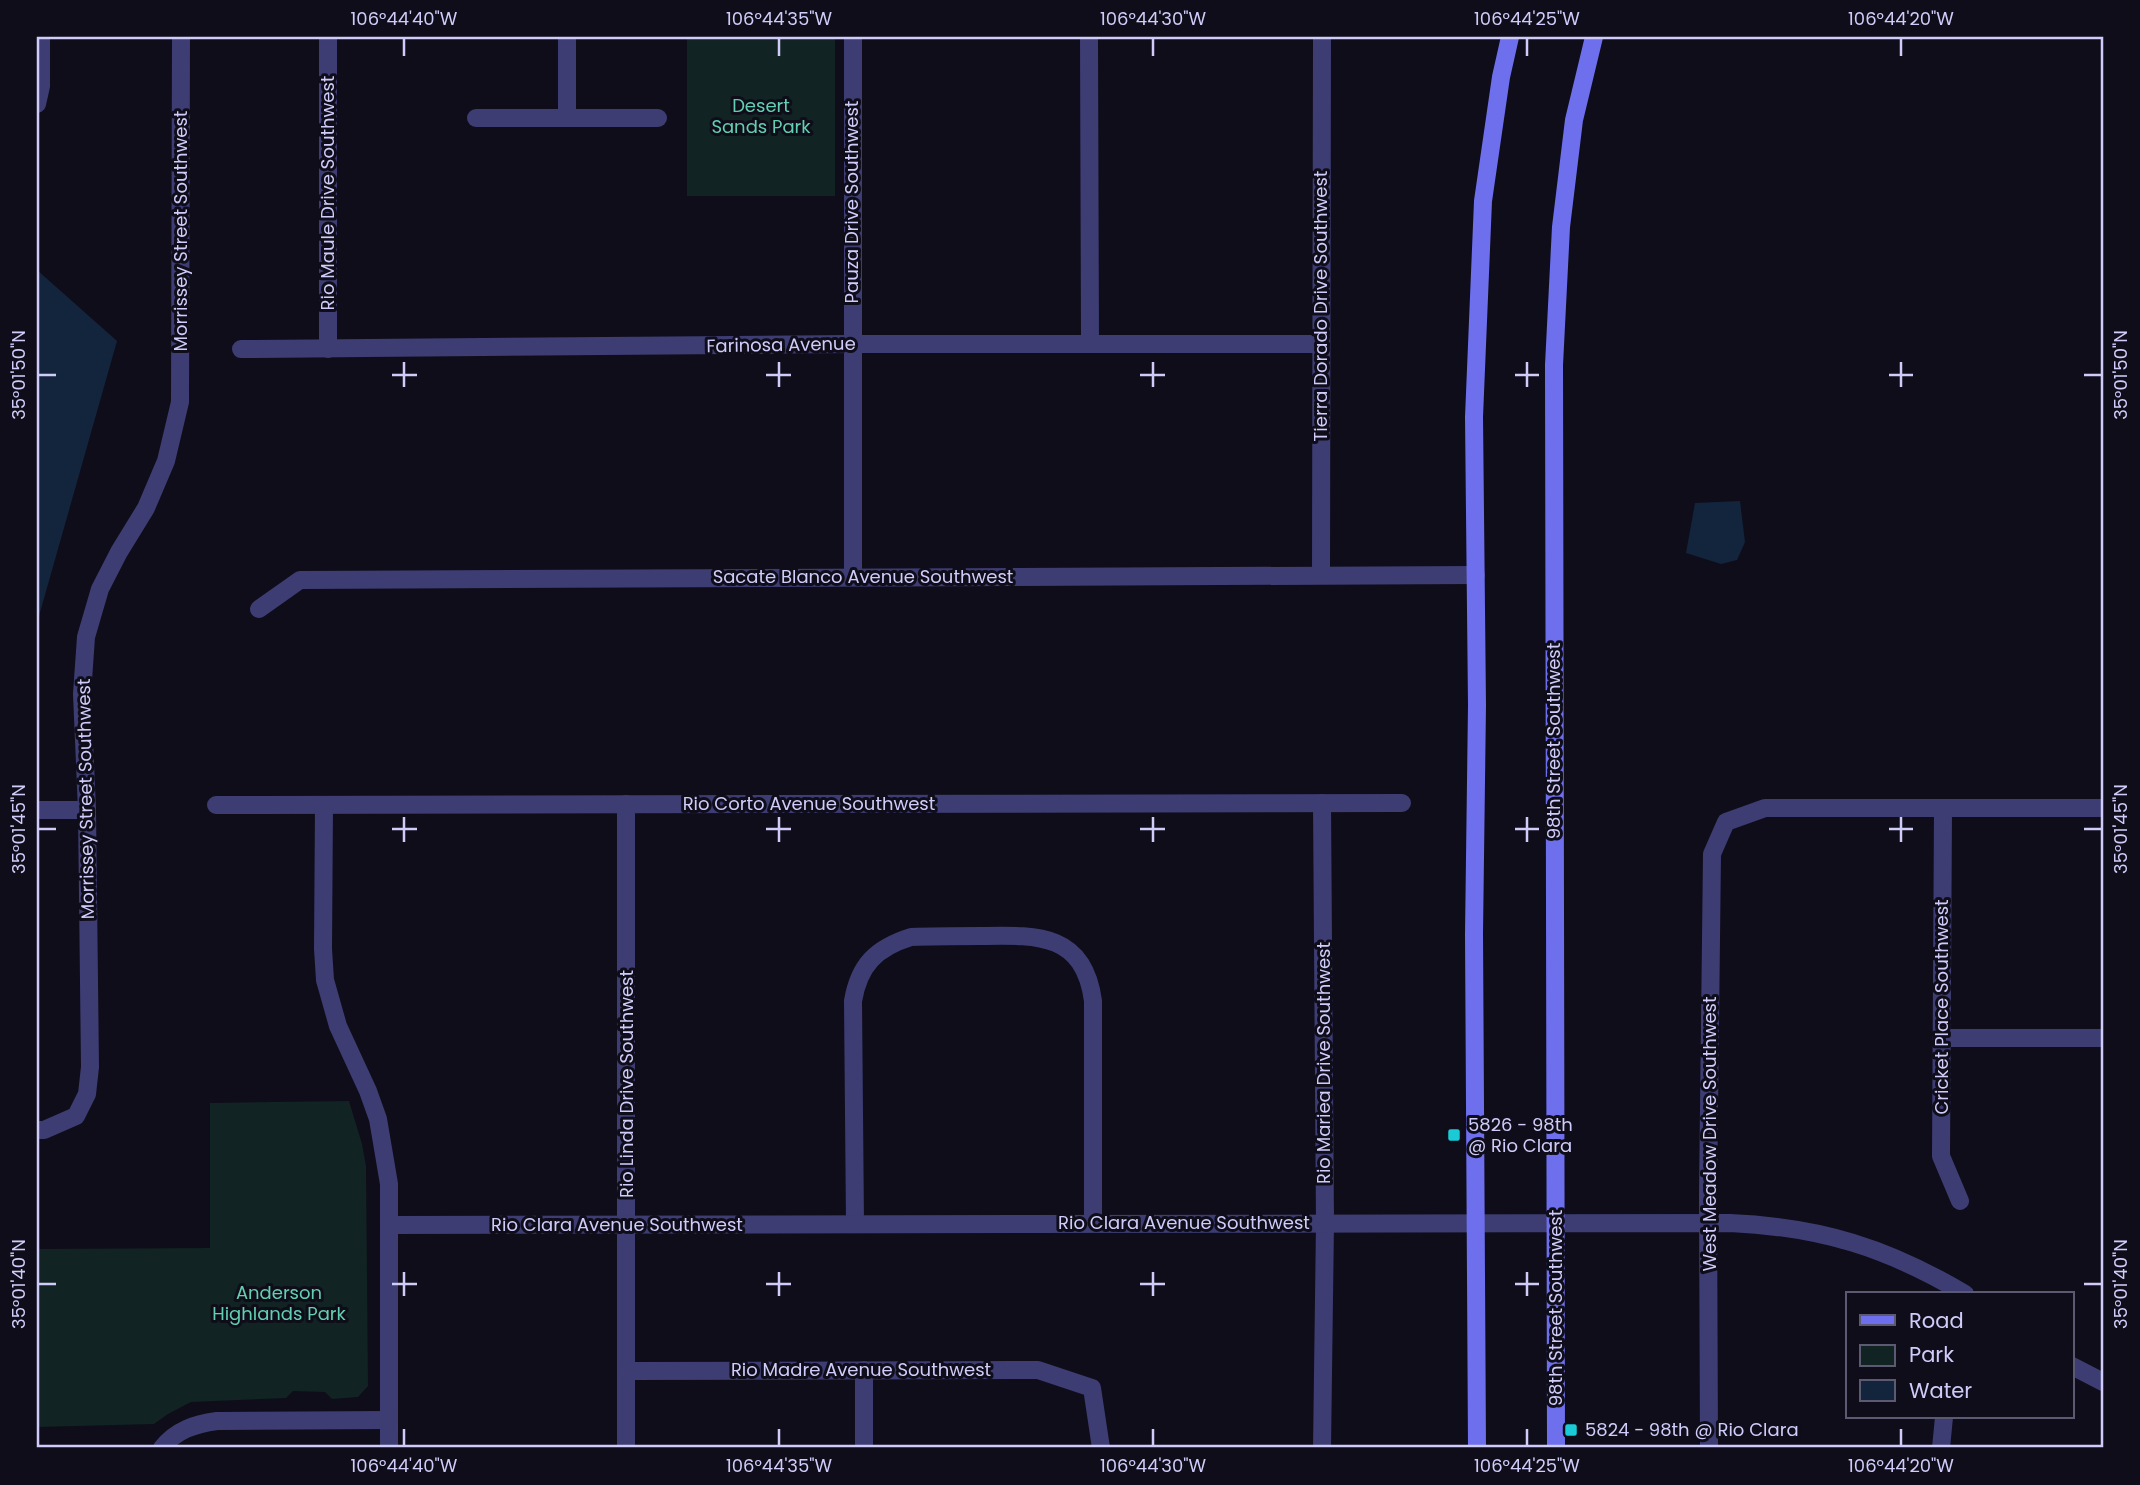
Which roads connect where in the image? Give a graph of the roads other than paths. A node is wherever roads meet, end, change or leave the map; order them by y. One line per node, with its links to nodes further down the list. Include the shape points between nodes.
1 (41, 37): 10 (street)
2 (181, 37): 31 (street, Morrissey Street Southwest, via 180,402 166,461 146,508 100,589 86,637 82,694)
3 (328, 37): 18 (street, Rio Maule Drive Southwest)
4 (567, 37): 11 (street)
5 (853, 37): 14 (street, Pauza Drive Southwest)
6 (1089, 37): 15 (street)
7 (1322, 37): 16 (street, Tierra Dorado Drive Southwest)
8 (1510, 37): 20 (main road, via 1483,201 1475,417)
9 (1594, 37): 39 (main road, 98th Street Southwest, via 1574,120 1561,227 1555,365)
10 (37, 104)
11 (567, 117): 12 (street); 13 (street)
12 (477, 118)
13 (658, 118)
14 (852, 344): 15 (street, Farinosa Avenue); 18 (street, Farinosa Avenue); 21 (street, Pauza Drive Southwest)
15 (1090, 344): 16 (street, Farinosa Avenue)
16 (1321, 344): 19 (street, Tierra Dorado Drive Southwest)
17 (241, 349): 18 (street, Farinosa Avenue)
18 (328, 349)
19 (1321, 575): 20 (street, Sacate Blanco Avenue Southwest); 21 (street, Sacate Blanco Avenue Southwest)
20 (1476, 575): 36 (main road)
21 (853, 576): 22 (street, Sacate Blanco Avenue Southwest, via 300,580)
22 (259, 609)
23 (1322, 803): 24 (street, Rio Corto Avenue Southwest); 25 (street, Rio Corto Avenue Southwest); 38 (street, Rio Mariea Drive Southwest)
24 (1402, 803)
25 (626, 804): 27 (street, Rio Corto Avenue Southwest); 41 (street, Rio Linda Drive Southwest)
26 (216, 805): 27 (street, Rio Corto Avenue Southwest)
27 (324, 805): 43 (street, via 325,980 338,1026 378,1119 389,1184)
28 (2103, 808): 29 (street)
29 (1943, 809): 32 (street, Cricket Place Southwest); 40 (street, West Meadow Drive Southwest, via 1765,808 1726,822 1712,854)
30 (37, 810): 31 (street)
31 (88, 810): 34 (street, Morrissey Street Southwest, via 87,1094 76,1116)
32 (1942, 1038): 33 (street); 35 (street, Cricket Place Southwest, via 1941,1156)
33 (2103, 1038)
34 (37, 1130)
35 (1960, 1201)
36 (1475, 1222): 38 (street, Rio Clara Avenue Southwest); 39 (street, Rio Clara Avenue Southwest); 57 (main road)
37 (1093, 1223): 38 (street, Rio Clara Avenue Southwest); 42 (street, Rio Clara Avenue Southwest); 42 (street, via 1091,985 1076,957 1063,946 1025,935 911,937 876,953 864,968 853,1001)
38 (1325, 1223): 56 (street, Rio Mariea Drive Southwest)
39 (1556, 1223): 40 (street, Rio Clara Avenue Southwest); 58 (main road, 98th Street Southwest)
40 (1709, 1223): 44 (street, Rio Clara Avenue Southwest, via 1767,1224 1825,1234 1883,1252); 59 (street, West Meadow Drive Southwest)
41 (627, 1224): 42 (street, Rio Clara Avenue Southwest); 43 (street, Rio Clara Avenue Southwest); 47 (street, Rio Linda Drive Southwest)
42 (855, 1224)
43 (389, 1225): 50 (street)
44 (1962, 1292)
45 (2074, 1367): 48 (street)
46 (864, 1370): 47 (street, Rio Madre Avenue Southwest); 54 (street); 55 (street, Rio Madre Avenue Southwest, via 1038,1370 1092,1388)
47 (626, 1371): 53 (street, Rio Linda Drive Southwest)
48 (2103, 1382)
49 (1944, 1418): 60 (street)
50 (389, 1420): 51 (street, via 217,1421 179,1432); 52 (street)
51 (162, 1448)
52 (389, 1448)
53 (626, 1448)
54 (864, 1448)
55 (1101, 1448)
56 (1322, 1448)
57 (1477, 1448)
58 (1556, 1448)
59 (1709, 1448)
60 (1941, 1448)

